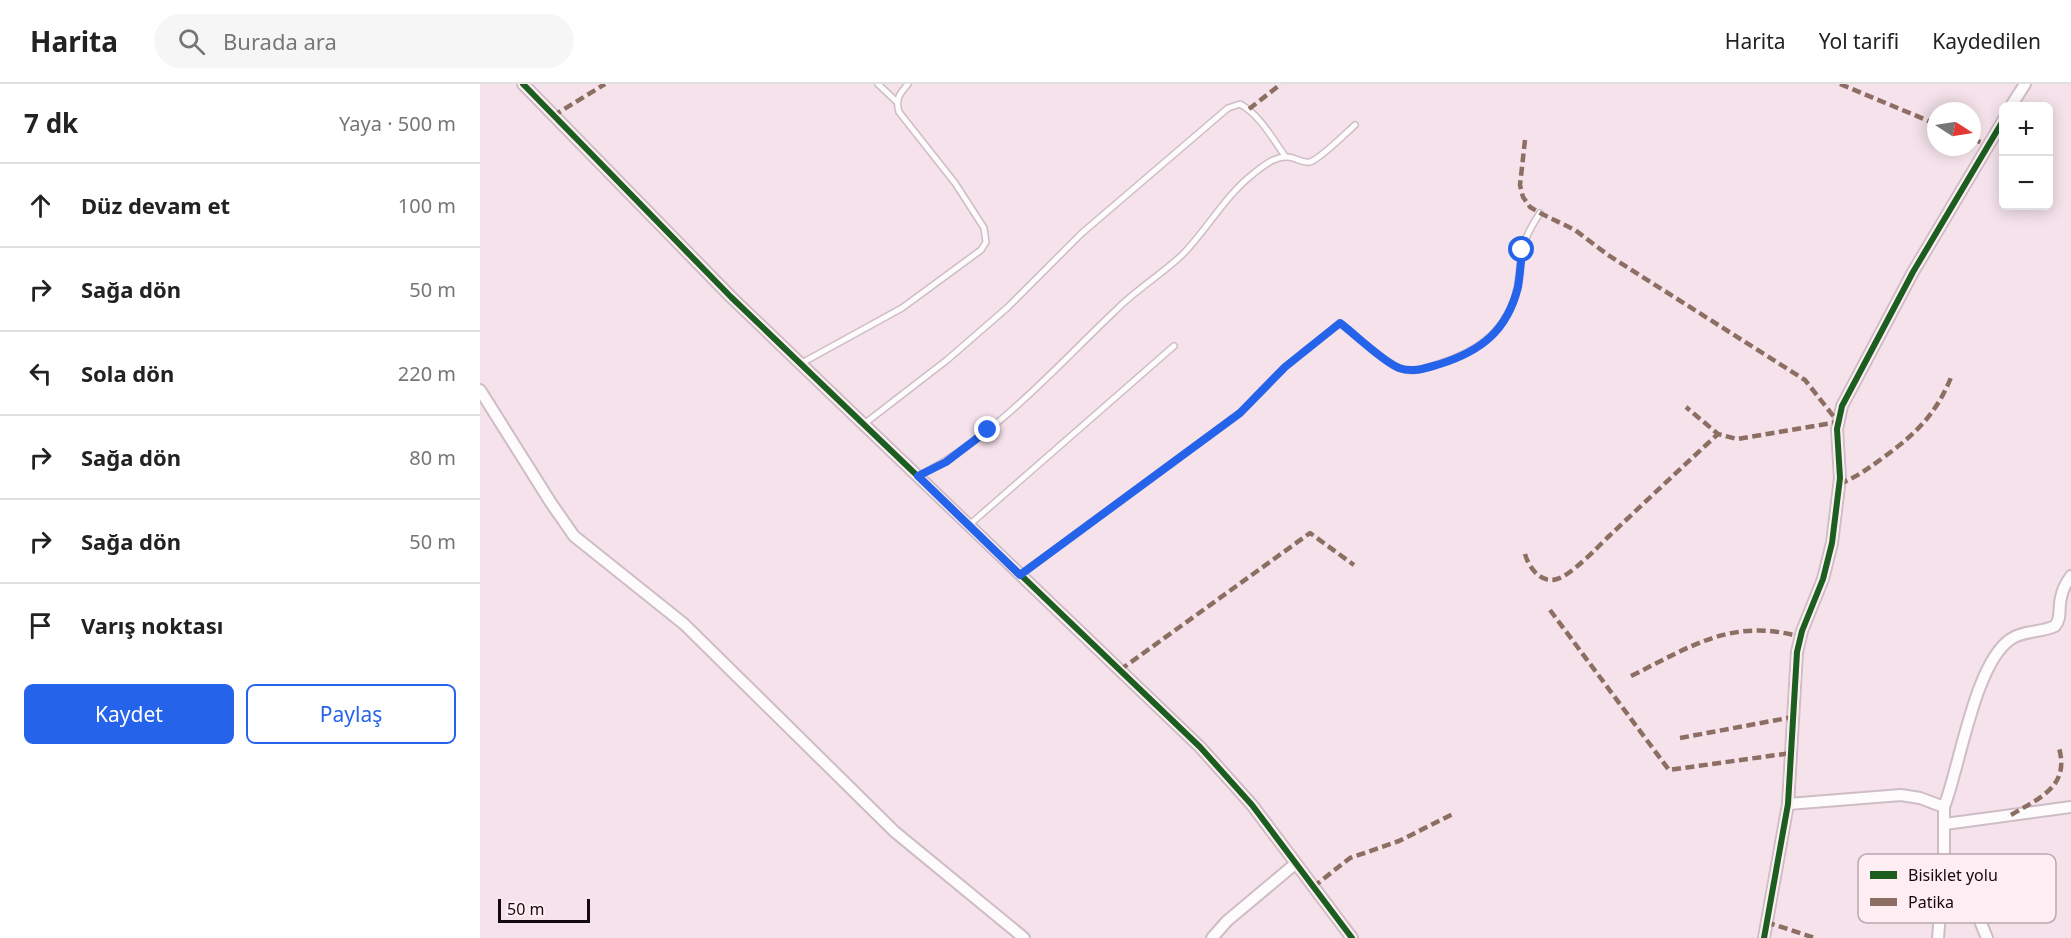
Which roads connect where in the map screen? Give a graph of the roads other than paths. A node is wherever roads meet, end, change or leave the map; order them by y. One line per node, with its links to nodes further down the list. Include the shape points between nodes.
1 (523, 84): 12 (street)
2 (878, 84): 5 (lane)
3 (908, 84): 5 (lane)
4 (2025, 84): 6 (street)
5 (897, 102): 12 (lane, via 899,112 955,183 984,228 986,242 981,250 902,308)
6 (2014, 102)
7 (1356, 125): 9 (lane, via 1315,159 1304,162)
8 (1999, 127): 19 (street, via 1912,272 1842,406 1837,429 1840,478 1832,543 1797,652)
9 (1285, 156): 14 (lane, via 1249,109 1240,104 1228,108 1082,233 948,360); 15 (lane, via 1251,175 1168,269 1117,308 1027,398 946,462)
10 (1539, 213): 17 (lane, via 1526,238 1508,315 1474,350 1424,369 1407,370 1392,364 1340,323 1285,367 1240,413)
11 (1174, 346): 16 (lane)
12 (801, 364): 14 (street)
13 (480, 390): 27 (street, via 574,536 684,624 895,832)
14 (864, 424): 15 (street)
15 (918, 476): 16 (street)
16 (968, 526): 17 (street)
17 (1020, 575): 24 (street, via 1200,747 1252,805)
18 (2071, 576): 20 (street, via 2060,600 2055,626 2010,639 1988,666)
19 (1788, 804): 20 (street, via 1901,795); 30 (street)
20 (1944, 807): 22 (street)
21 (2071, 807): 22 (street)
22 (1945, 824): 23 (street)
23 (1944, 854)
24 (1295, 864): 28 (street); 29 (street)
25 (1939, 923): 31 (street)
26 (1981, 923): 32 (street)
27 (1024, 938)
28 (1212, 938)
29 (1352, 938)
30 (1764, 938)
31 (1938, 938)
32 (1987, 938)

